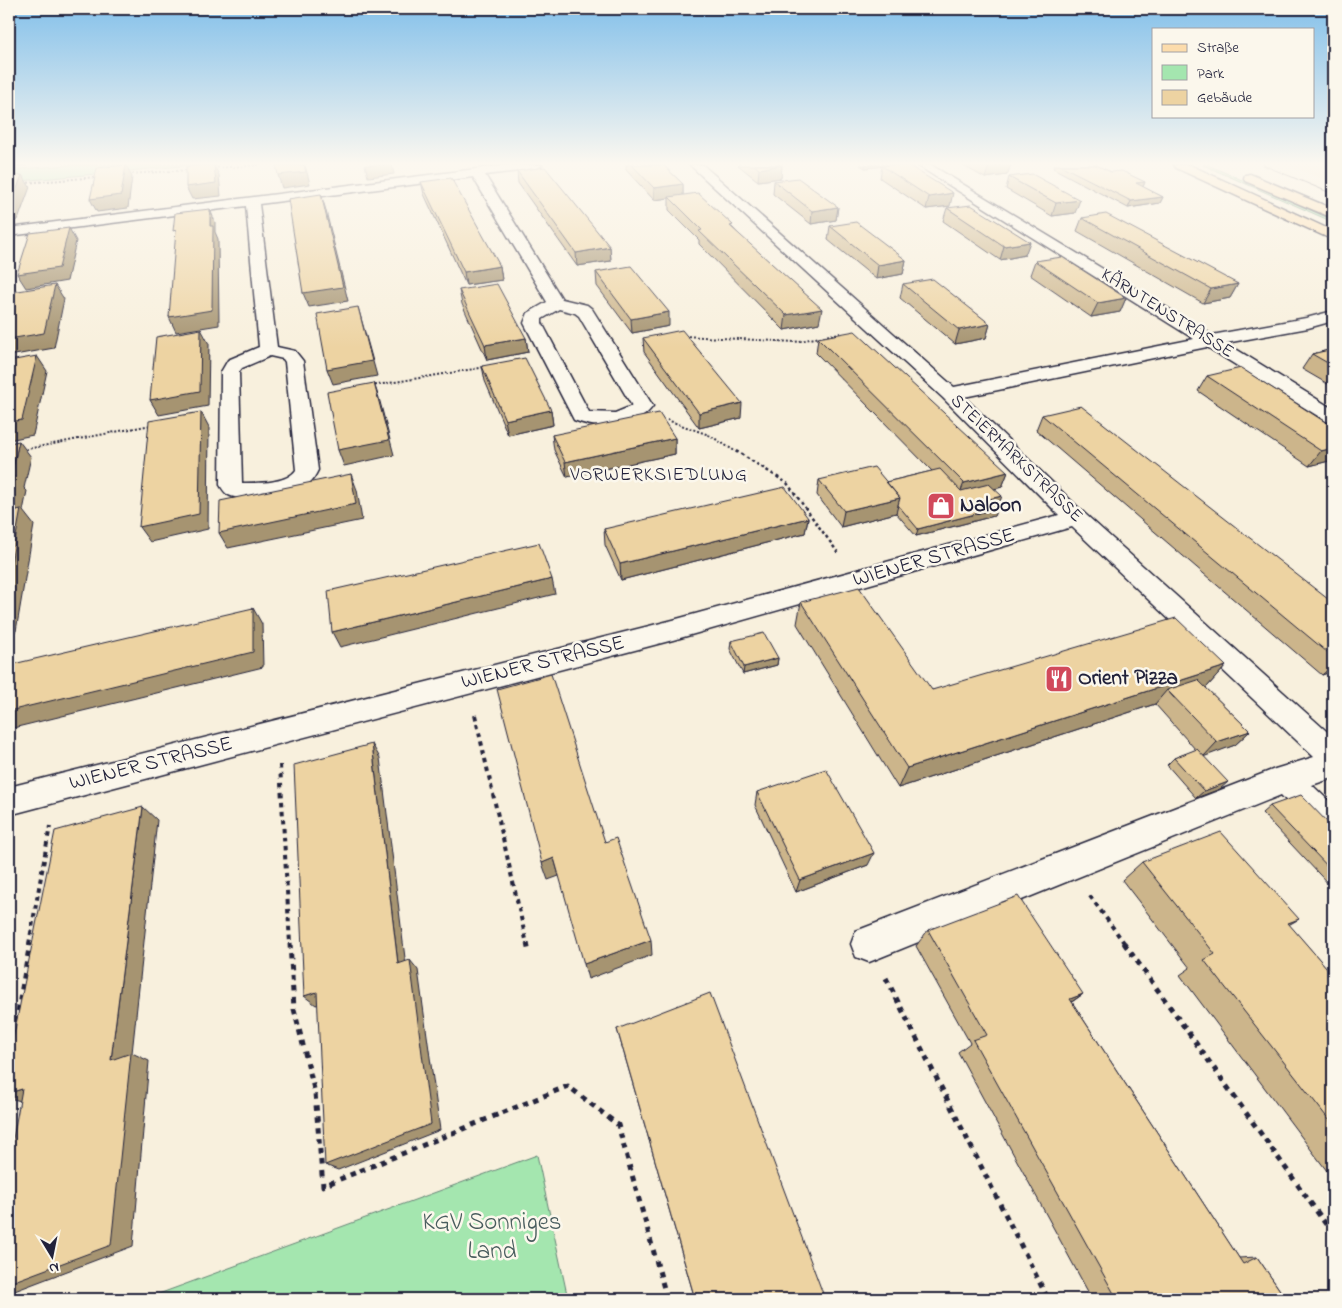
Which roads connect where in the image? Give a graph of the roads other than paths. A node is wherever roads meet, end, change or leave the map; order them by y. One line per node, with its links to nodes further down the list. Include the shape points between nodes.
1 (54, 226): 7 (street)
2 (255, 226): 14 (street)
3 (510, 226): 9 (street)
4 (764, 226): 15 (street, STEIERMARKSTRASSE)
5 (1023, 226): 13 (street, KÄRNTENSTRASSE)
6 (1312, 226): 8 (main road)
7 (9, 232)
8 (1333, 236)
9 (556, 303): 9 (street, via 534,317 533,323 581,416 597,421 641,411 643,406 586,313)
10 (1333, 316): 11 (street)
11 (1308, 323): 12 (street); 13 (street)
12 (1333, 324)
13 (1210, 341): 15 (street); 16 (street, KÄRNTENSTRASSE)
14 (268, 350): 14 (street, via 235,364 230,372 231,485 236,490 249,492 295,482 307,470 294,361 289,355)
15 (950, 394): 17 (street, STEIERMARKSTRASSE)
16 (1333, 418)
17 (1076, 518): 18 (street, STEIERMARKSTRASSE); 21 (street, WIENER STRASSE, via 673,630)
18 (1333, 756)
19 (1333, 765): 20 (street)
20 (1286, 779): 22 (street); 23 (street)
21 (9, 800)
22 (1333, 827)
23 (869, 944)

